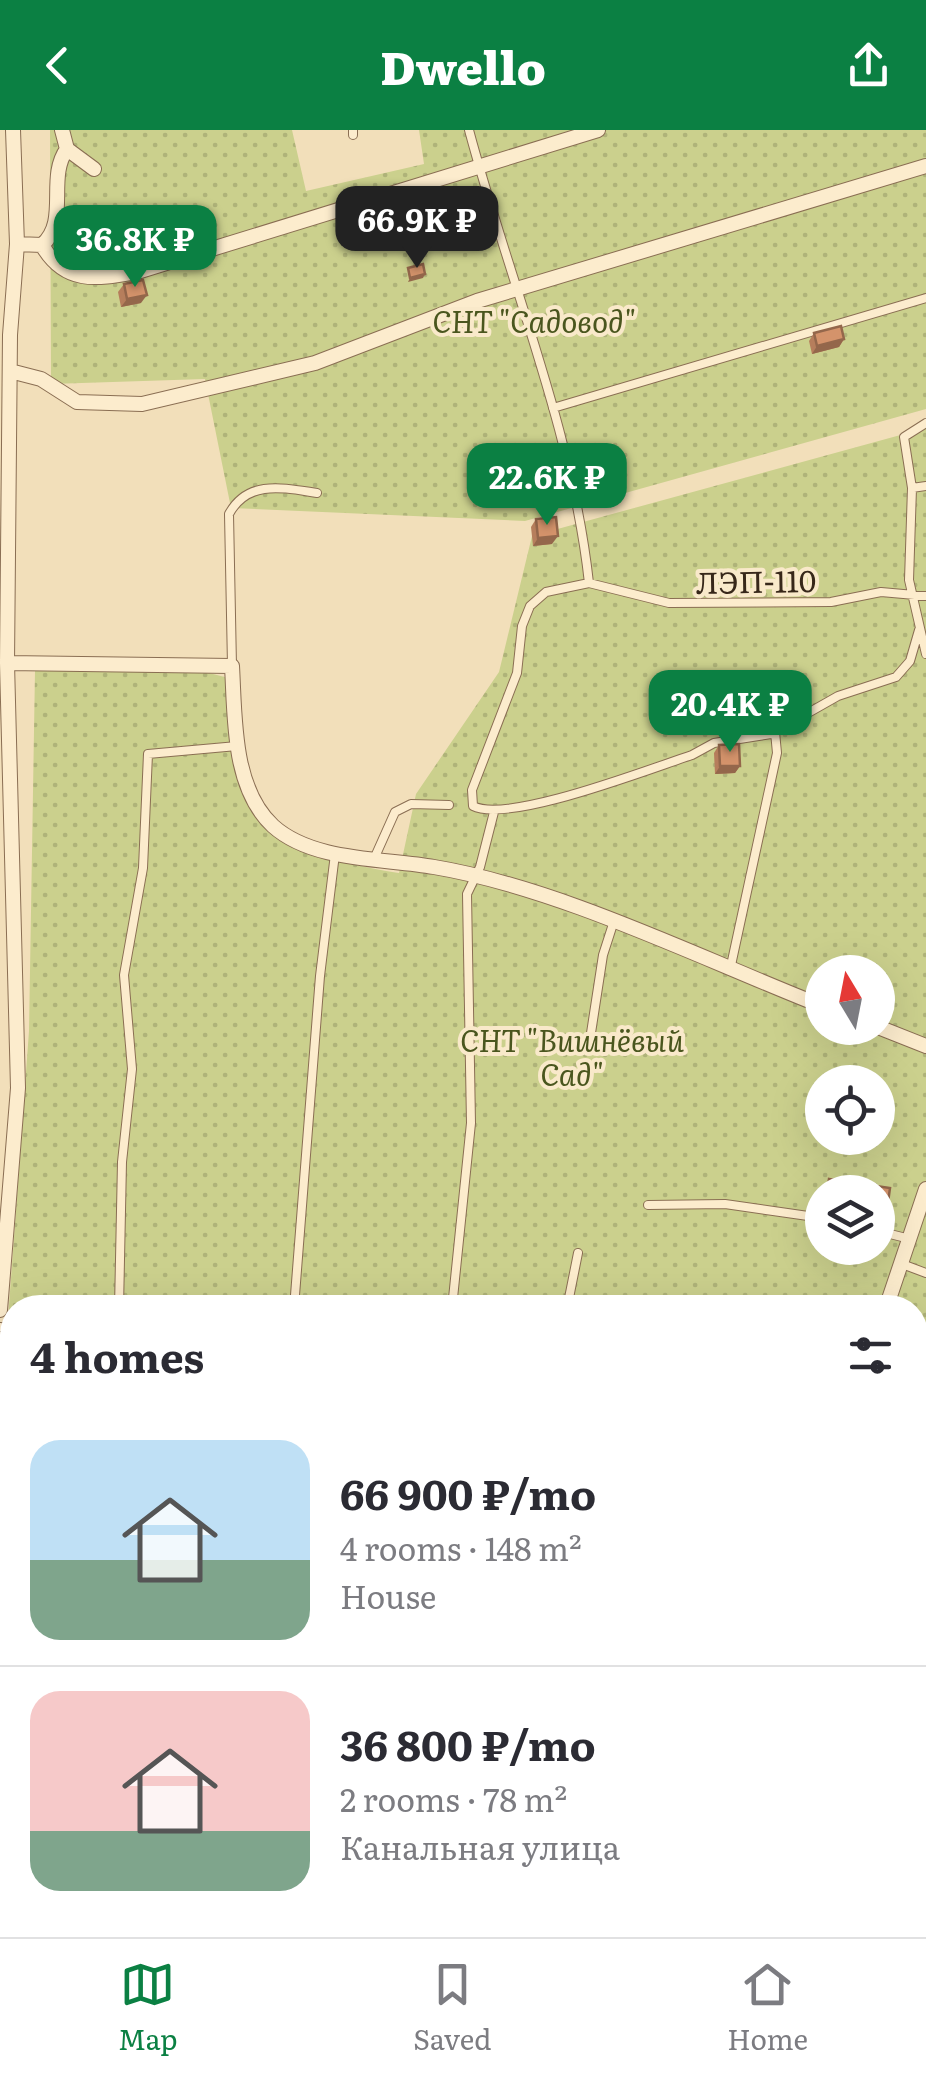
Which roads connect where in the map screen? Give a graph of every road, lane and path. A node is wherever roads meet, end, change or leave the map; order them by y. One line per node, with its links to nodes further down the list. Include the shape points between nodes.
1 (14, 130): 9 (street)
2 (62, 130): 5 (street)
3 (469, 130): 6 (lane)
4 (598, 130): 6 (street)
5 (67, 149): 8 (street); 10 (street, via 58,168 56,221)
6 (479, 166): 10 (street, via 137,272 80,278 54,262); 11 (lane)
7 (926, 166): 11 (street)
8 (94, 170)
9 (17, 244): 10 (street); 13 (street)
10 (42, 244)
11 (517, 290): 13 (street, via 315,363 134,406 77,402 41,379); 14 (lane)
12 (926, 298): 14 (lane)
13 (10, 371): 24 (street)
14 (553, 408): 19 (lane)
15 (926, 423): 17 (lane, via 904,437)
16 (926, 486): 17 (lane)
17 (912, 488): 20 (lane)
18 (317, 492): 25 (lane, via 262,488 244,494 230,514)
19 (589, 584): 20 (lane, ЛЭП-110, via 669,603 746,606); 29 (lane, via 546,592 530,606 518,673 472,790 476,808)
20 (911, 594): 21 (lane, ЛЭП-110); 22 (lane)
21 (926, 596)
22 (919, 630): 23 (lane); 26 (lane, via 910,660 896,677 838,696)
23 (926, 654)
24 (7, 663): 25 (street); 47 (street, via 18,1088)
25 (232, 666): 27 (street)
26 (775, 732): 29 (lane, via 714,743 692,756); 34 (lane, via 777,752)
27 (238, 746): 30 (street, via 249,786 270,823); 48 (lane, via 148,754 143,868 124,975 132,1069)
28 (449, 806): 31 (lane, via 411,804 395,812)
29 (494, 812): 32 (lane)
30 (336, 853): 31 (street); 49 (lane)
31 (374, 859): 32 (street)
32 (476, 876): 33 (street); 50 (lane, via 466,908 471,1124)
33 (614, 924): 34 (street); 36 (lane)
34 (730, 970): 35 (street)
35 (805, 999)
36 (591, 1033)
37 (895, 1034): 38 (street)
38 (926, 1046)
39 (926, 1189): 43 (street)
40 (648, 1204): 41 (lane)
41 (805, 1216)
42 (895, 1235): 43 (lane)
43 (910, 1239): 45 (street)
44 (578, 1253): 51 (lane)
45 (902, 1264): 46 (lane); 52 (street)
46 (926, 1273)
47 (1, 1295)
48 (119, 1295)
49 (295, 1295)
50 (453, 1295)
51 (570, 1295)
52 (891, 1295)

